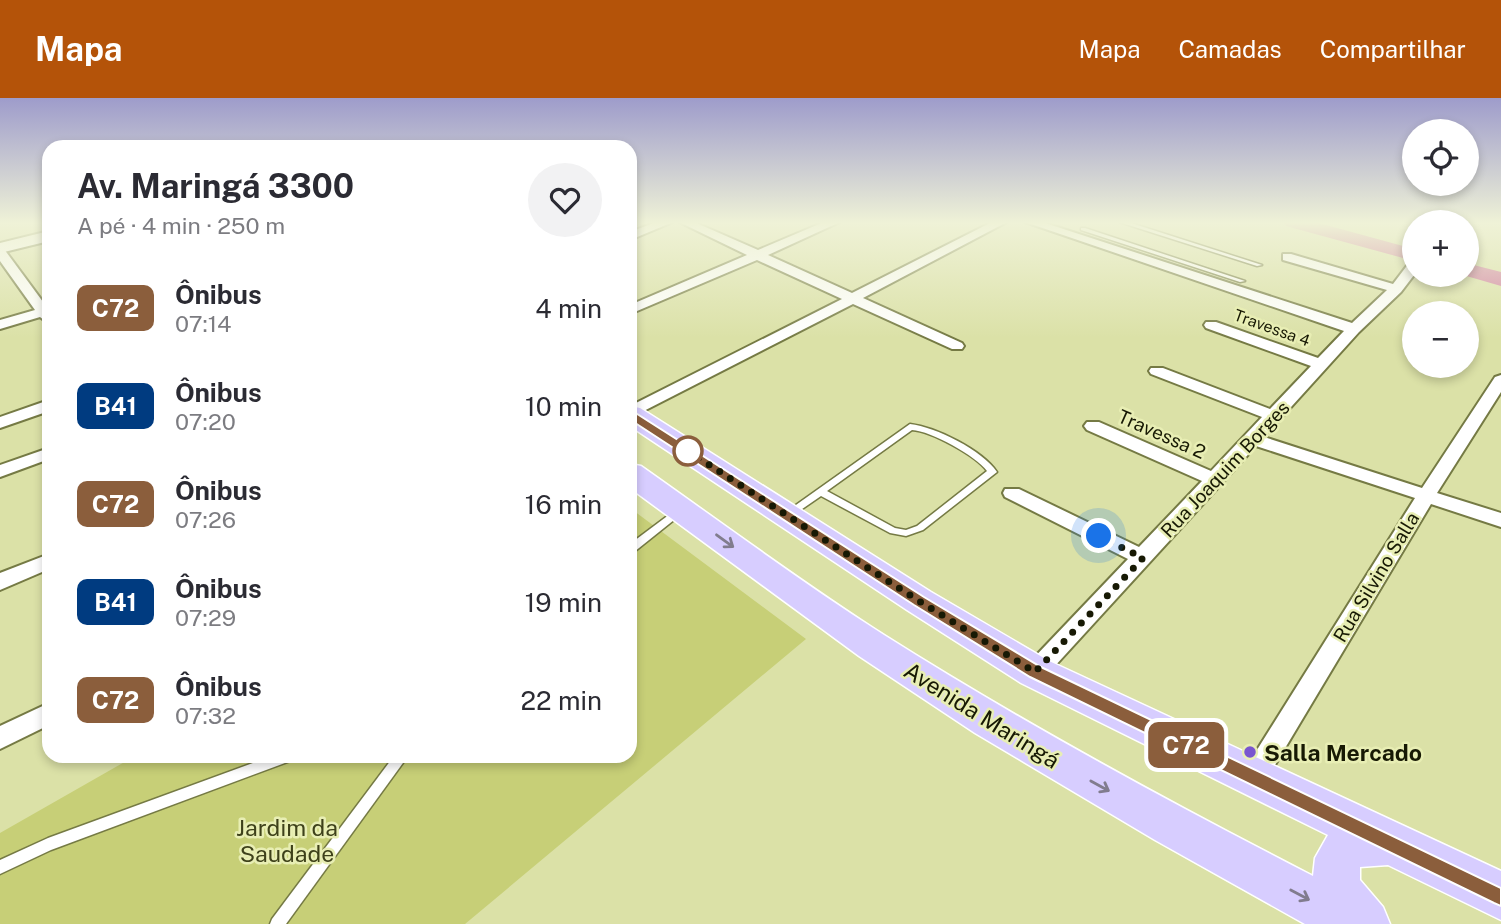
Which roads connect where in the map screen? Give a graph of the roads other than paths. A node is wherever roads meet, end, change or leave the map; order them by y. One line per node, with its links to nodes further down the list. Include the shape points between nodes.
1 (8, 261): 14 (street)
2 (745, 261): 15 (street)
3 (771, 261): 13 (street)
4 (925, 261): 13 (street)
5 (1159, 261): 19 (street)
6 (1173, 261): 10 (lane)
7 (1245, 261): 9 (lane)
8 (1299, 261): 12 (street)
9 (1259, 265)
10 (1242, 281)
11 (1402, 281): 12 (street, Rua Joaquim Borges)
12 (1396, 289): 19 (street, Rua Joaquim Borges)
13 (853, 297): 20 (street); 25 (street)
14 (42, 307)
15 (637, 307)
16 (42, 315): 17 (street)
17 (0, 325)
18 (1210, 325): 21 (street, Travessa 4)
19 (1354, 329): 21 (street, Rua Joaquim Borges)
20 (957, 346)
21 (1322, 365): 26 (street, Rua Joaquim Borges)
22 (1157, 371): 26 (street)
23 (1501, 380): 37 (street, Rua Silvino Salla)
24 (42, 408): 28 (street)
25 (637, 410)
26 (1274, 416): 30 (street, Rua Joaquim Borges)
27 (637, 418): 39 (main road)
28 (0, 423)
29 (1093, 426): 34 (street, Travessa 2)
30 (1253, 439): 34 (street, Rua Joaquim Borges); 37 (street)
31 (42, 456): 32 (street)
32 (0, 471)
33 (637, 478): 38 (main road, Avenida Maringá)
34 (1214, 479): 42 (street, Rua Joaquim Borges)
35 (820, 491): 35 (lane, via 893,531 906,533 920,528 992,472 977,457 911,427); 39 (lane)
36 (1012, 493): 42 (street)
37 (1425, 497): 40 (street); 50 (street, Rua Silvino Salla)
38 (682, 510): 41 (lane); 55 (main road, Avenida Maringá, one-way to 55, via 869,645 960,703 1072,770)
39 (789, 514): 45 (main road)
40 (1501, 520)
41 (637, 544)
42 (1143, 558): 45 (street, Rua Joaquim Borges)
43 (42, 564): 44 (street)
44 (0, 582)
45 (1035, 672): 50 (main road)
46 (42, 717): 47 (street)
47 (0, 738)
48 (269, 763): 52 (lane)
49 (397, 763): 54 (lane)
50 (1254, 777): 51 (main road)
51 (1395, 846): 53 (main road); 56 (main road, via 1358,842 1345,848 1338,859 1341,893)
52 (0, 867)
53 (1501, 896)
54 (277, 924)
55 (1355, 924)
56 (1366, 924)

